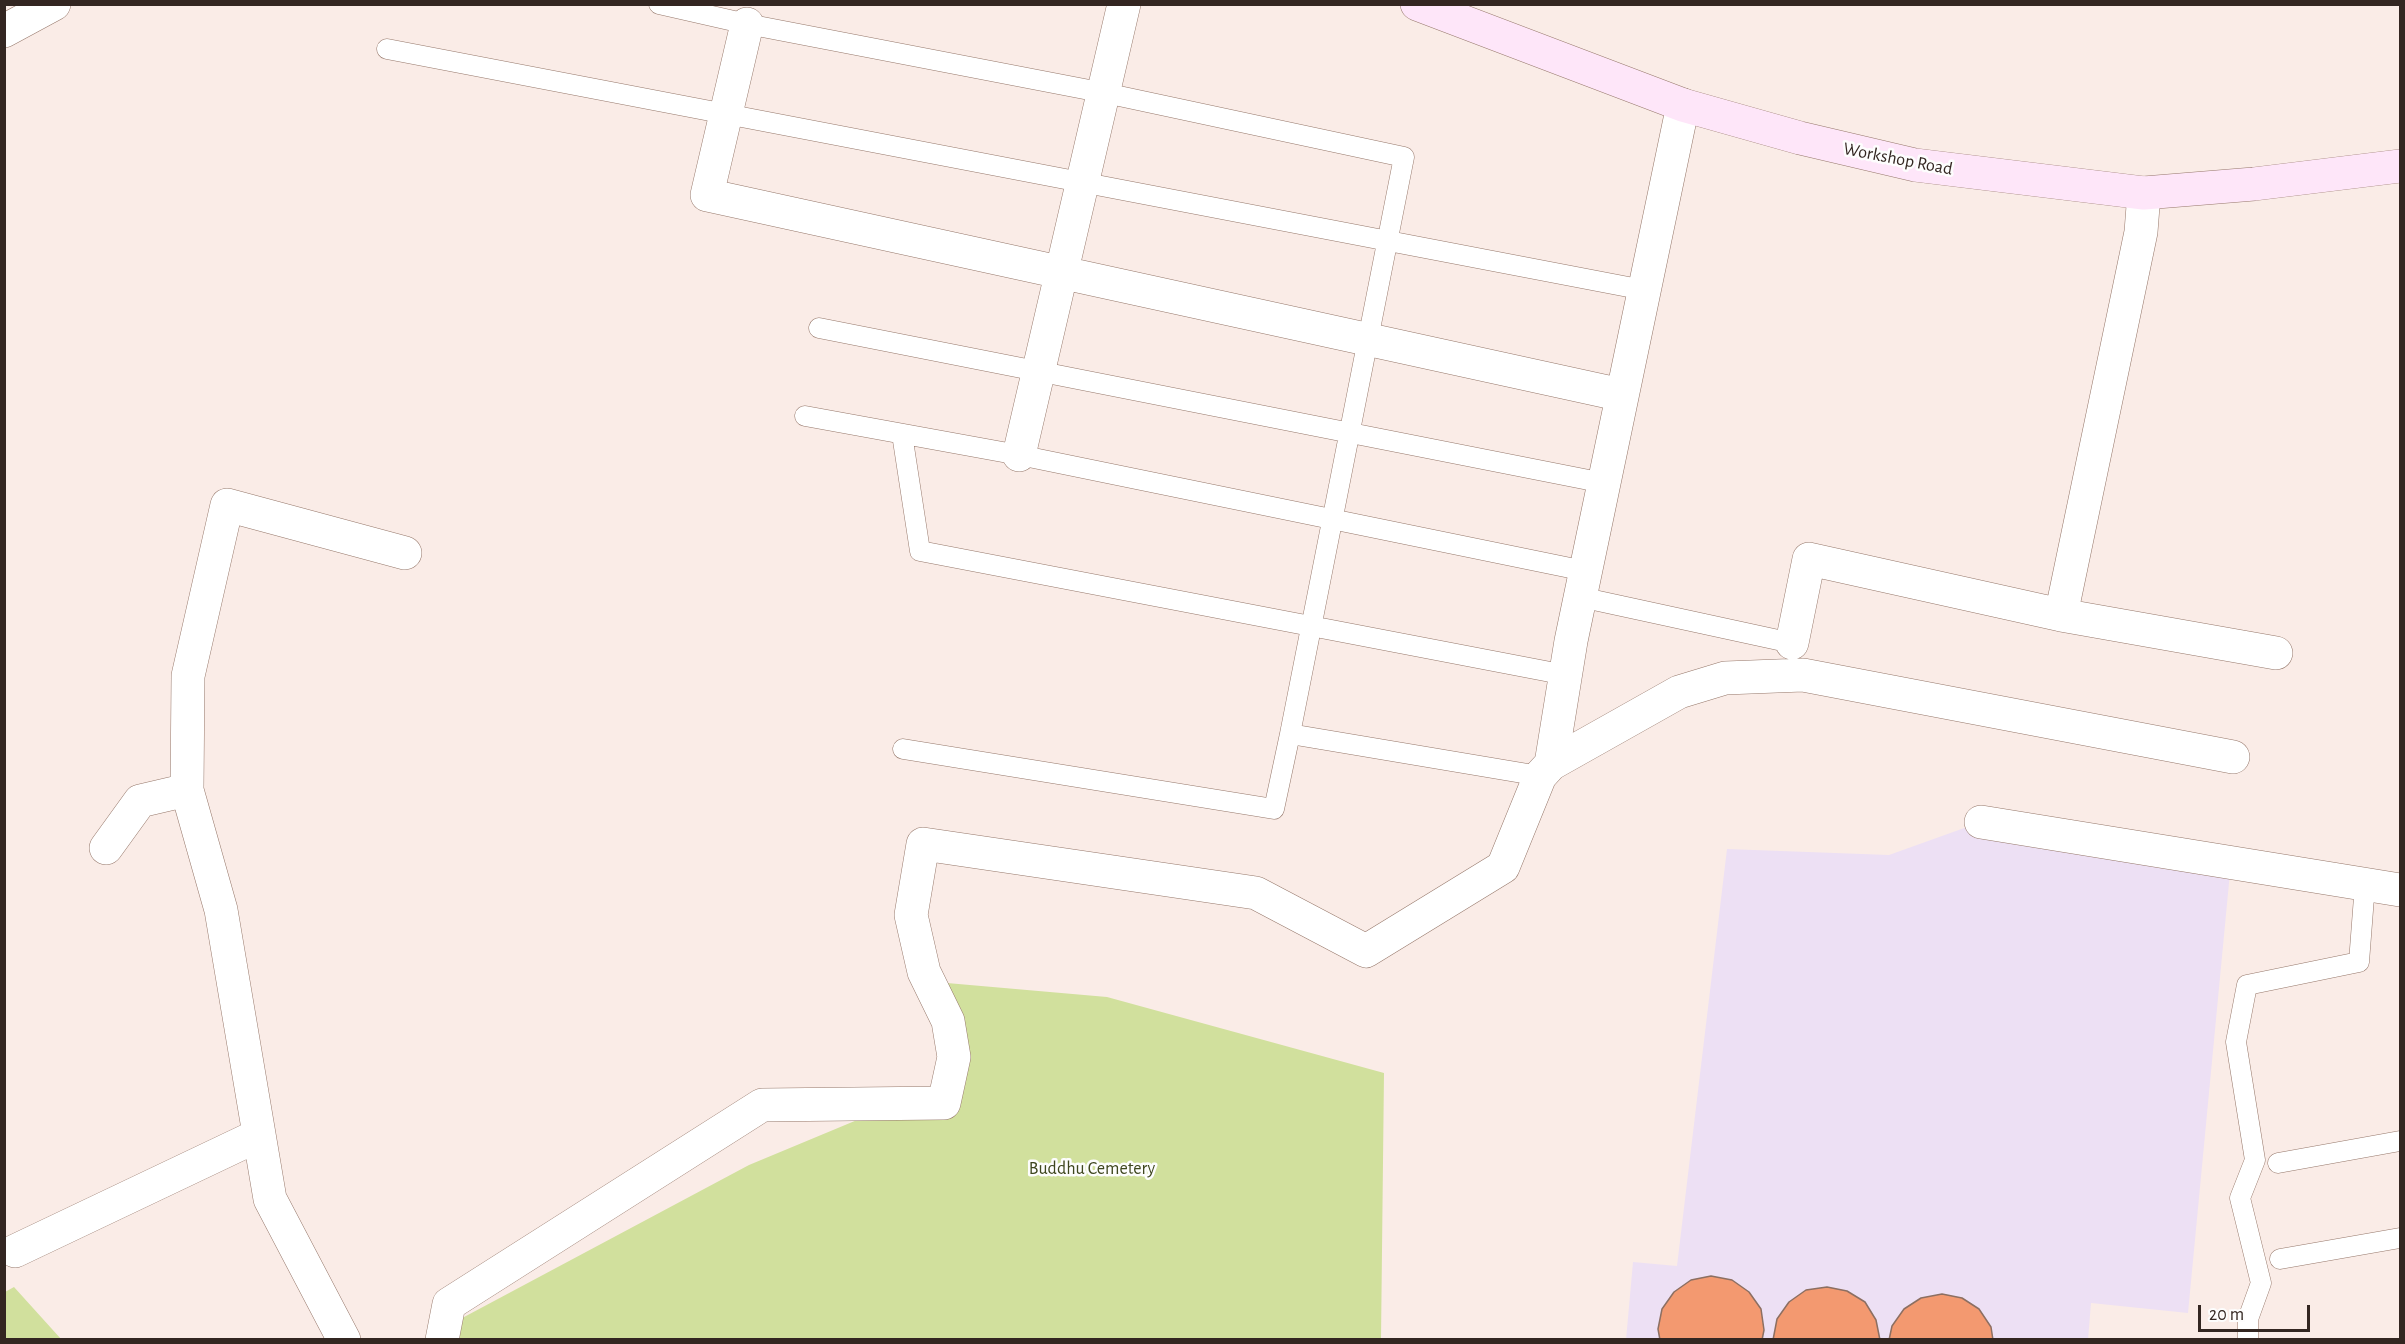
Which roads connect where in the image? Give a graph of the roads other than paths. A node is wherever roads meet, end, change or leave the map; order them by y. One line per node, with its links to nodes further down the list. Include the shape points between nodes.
1 (16, 4): 7 (lane)
2 (54, 4): 7 (street)
3 (659, 4): 6 (lane)
4 (1124, 4): 9 (street)
5 (1417, 4): 10 (main road, Workshop Road)
6 (747, 24): 9 (lane); 11 (street)
7 (4, 30)
8 (387, 49): 11 (lane)
9 (1105, 93): 13 (street); 15 (lane, via 1404,157)
10 (1683, 105): 14 (main road, Workshop Road, via 1915,165); 17 (street)
11 (726, 114): 13 (lane); 16 (street, via 707,195)
12 (2400, 166): 14 (main road, Workshop Road, via 2254,184)
13 (1084, 183): 15 (lane); 16 (street)
14 (2144, 192): 30 (street, via 2141,232)
15 (1388, 241): 17 (lane); 19 (lane)
16 (1062, 272): 19 (street); 20 (street)
17 (1644, 290): 21 (street)
18 (819, 328): 20 (lane)
19 (1368, 339): 21 (street); 23 (lane)
20 (1039, 372): 23 (lane); 25 (street)
21 (1622, 395): 26 (street)
22 (805, 416): 24 (lane)
23 (1349, 433): 26 (lane); 27 (lane)
24 (902, 434): 25 (lane); 31 (lane, via 920,551)
25 (1019, 455): 27 (lane)
26 (1604, 483): 29 (street)
27 (1333, 520): 29 (lane); 31 (lane)
28 (405, 553): 39 (street, via 227,505 188,676)
29 (1583, 584): 32 (lane); 34 (street)
30 (2061, 615): 32 (street, via 1809,559); 33 (street)
31 (1311, 626): 34 (lane); 35 (lane)
32 (1791, 643)
33 (2276, 653)
34 (1566, 675): 38 (street)
35 (1290, 734): 36 (lane, via 1274,809); 38 (lane)
36 (903, 750)
37 (2233, 757): 38 (street, via 1803,675 1725,678 1679,692)
38 (1546, 770): 51 (street, via 1503,867 1366,951 1256,893 923,844 910,915 924,972 948,1021 954,1057 944,1102 762,1105 449,1304)
39 (187, 790): 41 (street, via 140,801); 44 (street, via 221,910)
40 (1981, 822): 42 (street)
41 (106, 848)
42 (2365, 884): 43 (street); 52 (lane, via 2359,962 2247,985 2236,1042 2255,1160 2240,1198 2261,1283 2248,1319)
43 (2400, 890)
44 (259, 1135): 48 (street); 50 (street, via 270,1199)
45 (2400, 1142): 46 (lane)
46 (2278, 1162)
47 (2400, 1238): 49 (lane)
48 (15, 1251)
49 (2280, 1258)
50 (344, 1340)
51 (442, 1340)
52 (2248, 1340)

